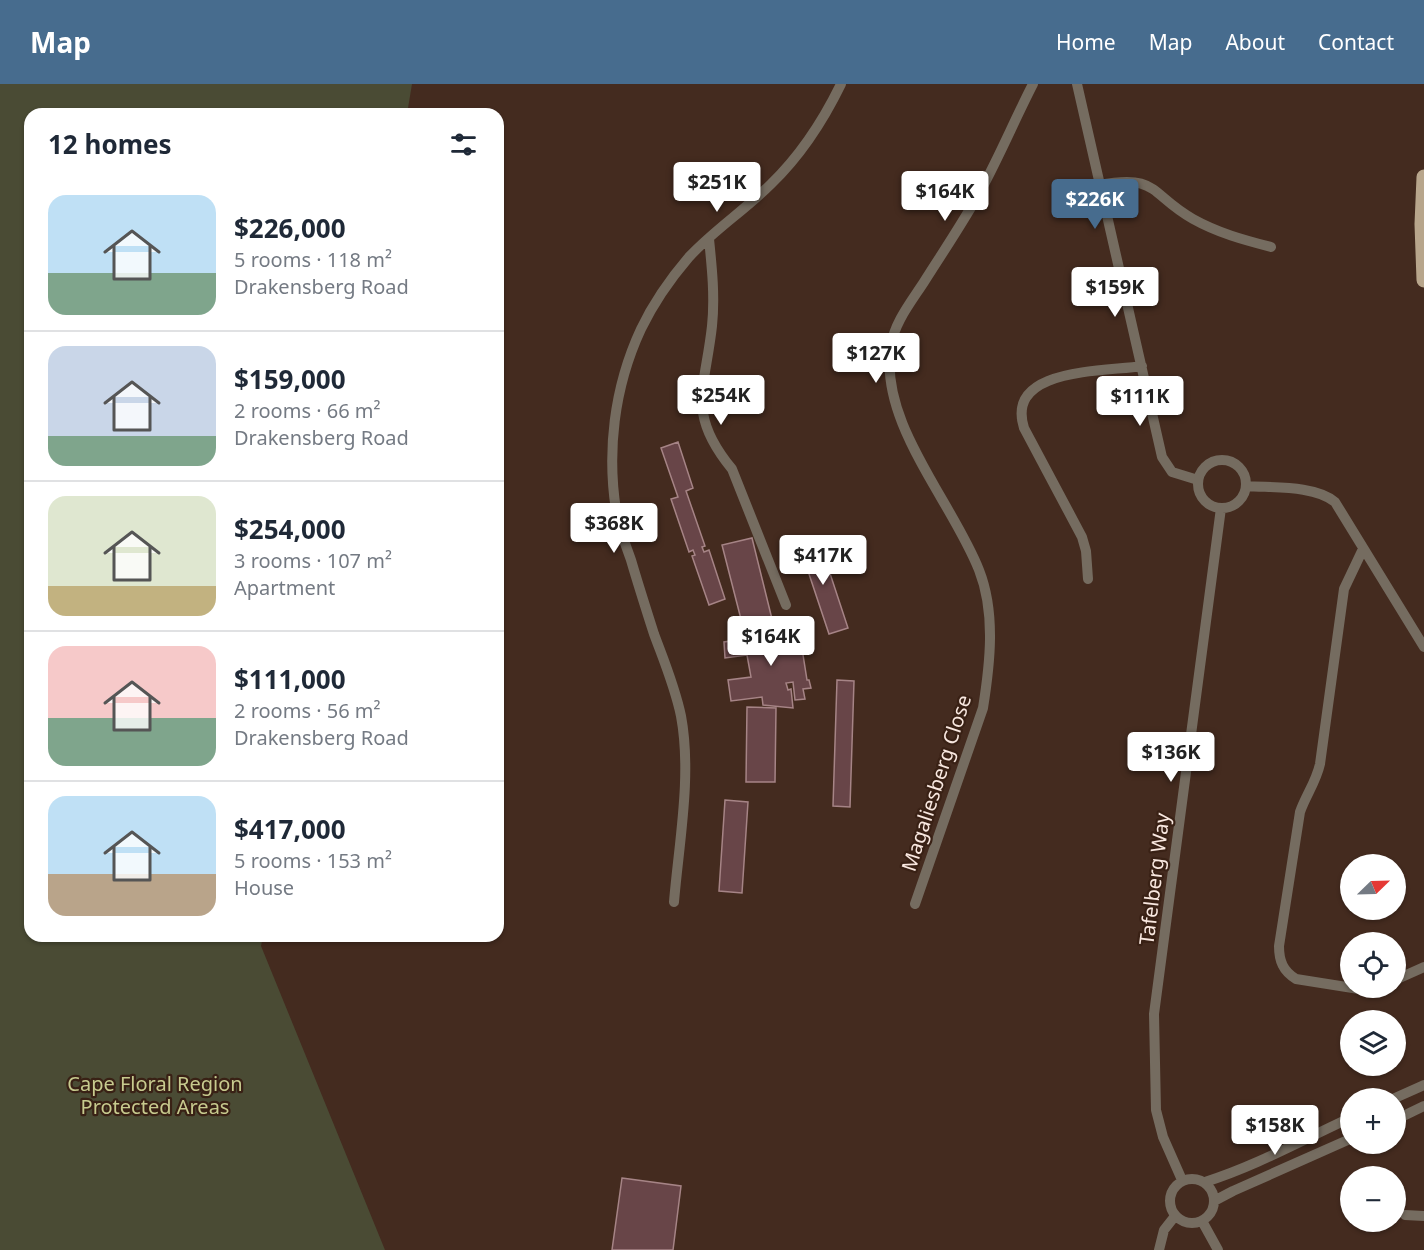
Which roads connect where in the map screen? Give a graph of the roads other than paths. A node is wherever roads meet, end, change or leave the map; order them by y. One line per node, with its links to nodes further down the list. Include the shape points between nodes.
1 (841, 84): 6 (street, via 807,144 771,184)
2 (1033, 84): 18 (street, Magaliesberg Close, via 981,190 896,328 891,344 892,398 980,571 990,623 983,708)
3 (1077, 84): 5 (street)
4 (1424, 177): 8 (main road)
5 (1099, 185): 7 (street, via 1138,182 1193,219 1233,238); 9 (street)
6 (709, 239): 15 (street, via 712,324 701,388 702,414 709,435 732,469); 17 (street, via 666,288 641,330 620,391 612,451 617,519 667,666 685,749)
7 (1271, 247)
8 (1424, 280)
9 (1142, 366): 10 (street, via 1165,464 1172,472); 14 (street, via 1057,376 1031,392 1020,407 1024,428 1082,537)
10 (1198, 480): 11 (street, via 1210,462 1225,459 1239,465); 12 (street, via 1201,496 1213,507)
11 (1247, 486): 12 (street, via 1235,505); 13 (street, via 1305,490 1328,496)
12 (1221, 508): 30 (street, Tafelberg Way, via 1153,1040 1156,1110)
13 (1363, 549): 16 (street); 21 (street, via 1344,589 1320,764 1300,812 1279,946 1279,959 1288,974 1296,979)
14 (1088, 579)
15 (786, 605)
16 (1424, 647)
17 (674, 902)
18 (915, 904)
19 (1424, 967): 20 (street)
20 (1406, 975)
21 (1340, 986)
22 (1424, 1085): 23 (street)
23 (1406, 1093)
24 (1424, 1106): 25 (street)
25 (1406, 1115)
26 (1340, 1123): 27 (street)
27 (1316, 1134): 29 (street); 31 (street)
28 (1340, 1144): 29 (street)
29 (1324, 1151): 32 (street)
30 (1182, 1180): 31 (street); 34 (street, via 1171,1191 1169,1200)
31 (1204, 1182): 32 (street, via 1210,1187)
32 (1214, 1202): 36 (street)
33 (1406, 1215): 35 (street)
34 (1175, 1216): 36 (street, via 1188,1223); 37 (street, via 1164,1230)
35 (1424, 1216)
36 (1202, 1221): 38 (street)
37 (1159, 1250)
38 (1218, 1250)

